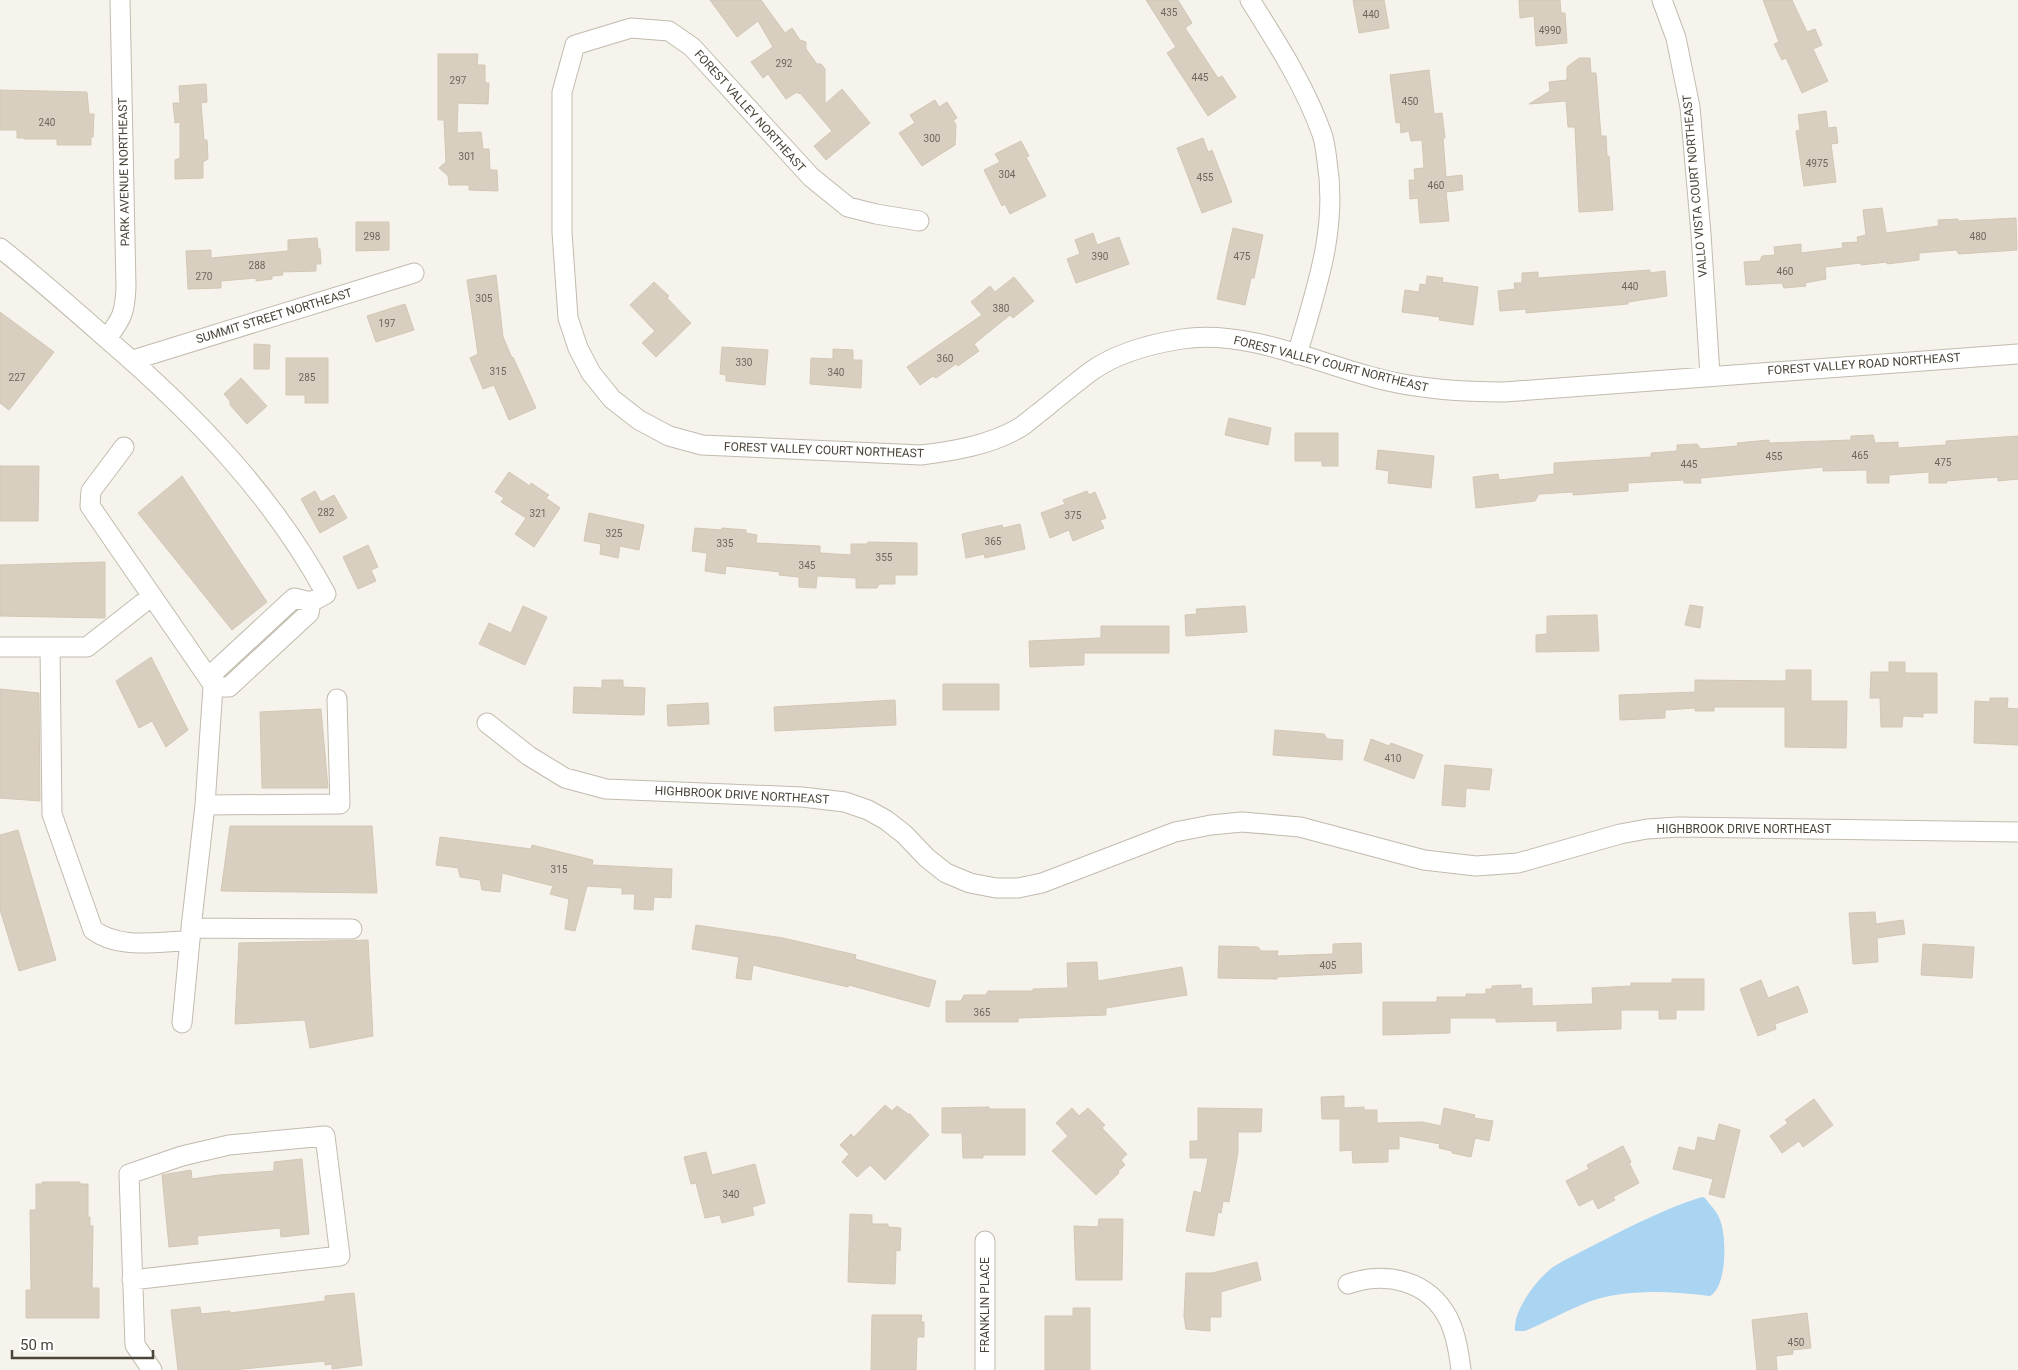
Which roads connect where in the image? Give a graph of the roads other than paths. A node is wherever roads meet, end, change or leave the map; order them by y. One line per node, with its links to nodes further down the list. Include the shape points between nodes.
1 (120, 0): 8 (street, PARK AVENUE NORTHEAST, via 126,287 121,320)
2 (1250, 0): 10 (street, via 1309,102 1323,137 1331,184 1324,259)
3 (1662, 0): 12 (street, VALLO VISTA COURT NORTHEAST, via 1676,38 1690,107)
4 (576, 45): 5 (street, FOREST VALLEY NORTHEAST, via 631,28 669,31 692,47 811,177 848,207); 10 (street, FOREST VALLEY COURT NORTHEAST, via 562,92 562,232 568,318 578,348 591,372 612,399 639,420 669,436 702,445 921,455 946,452 984,443 1019,428 1092,371 1148,346 1184,339 1216,338 1248,342)
5 (919, 221)
6 (0, 248): 8 (street, via 42,280)
7 (414, 273): 11 (street, SUMMIT STREET NORTHEAST)
8 (107, 338): 11 (street)
9 (2018, 354): 12 (street, FOREST VALLEY ROAD NORTHEAST)
10 (1297, 355): 12 (street, FOREST VALLEY COURT NORTHEAST, via 1387,381 1462,392 1504,392)
11 (134, 360): 17 (street, via 233,459 316,576 318,598 309,613 229,687)
12 (1710, 375)
13 (124, 447): 14 (street, via 91,491 90,506)
14 (152, 596): 16 (street, via 87,647); 17 (street)
15 (0, 647): 16 (street)
16 (50, 647): 23 (street, via 52,814 93,930 101,936 123,942)
17 (214, 686): 20 (street)
18 (337, 699): 20 (street, via 340,804)
19 (487, 723): 21 (street, HIGHBROOK DRIVE NORTHEAST, via 529,756 565,778 606,789 818,798 845,802 886,820 946,872 970,883 996,888 1018,888 1042,882 1175,832 1242,822 1300,827 1424,860 1476,866 1518,863 1620,834 1663,828)
20 (205, 805): 23 (street)
21 (2018, 832)
22 (352, 929): 23 (street)
23 (190, 934): 24 (street)
24 (182, 1023)
25 (985, 1241): 29 (street, FRANKLIN PLACE)
26 (132, 1280): 26 (street, via 129,1174 182,1156 229,1145 325,1136 340,1256); 28 (street, via 134,1345)
27 (1348, 1284): 30 (street, via 1378,1277 1394,1278 1424,1292 1447,1316)
28 (152, 1370)
29 (985, 1370)
30 (1461, 1370)

